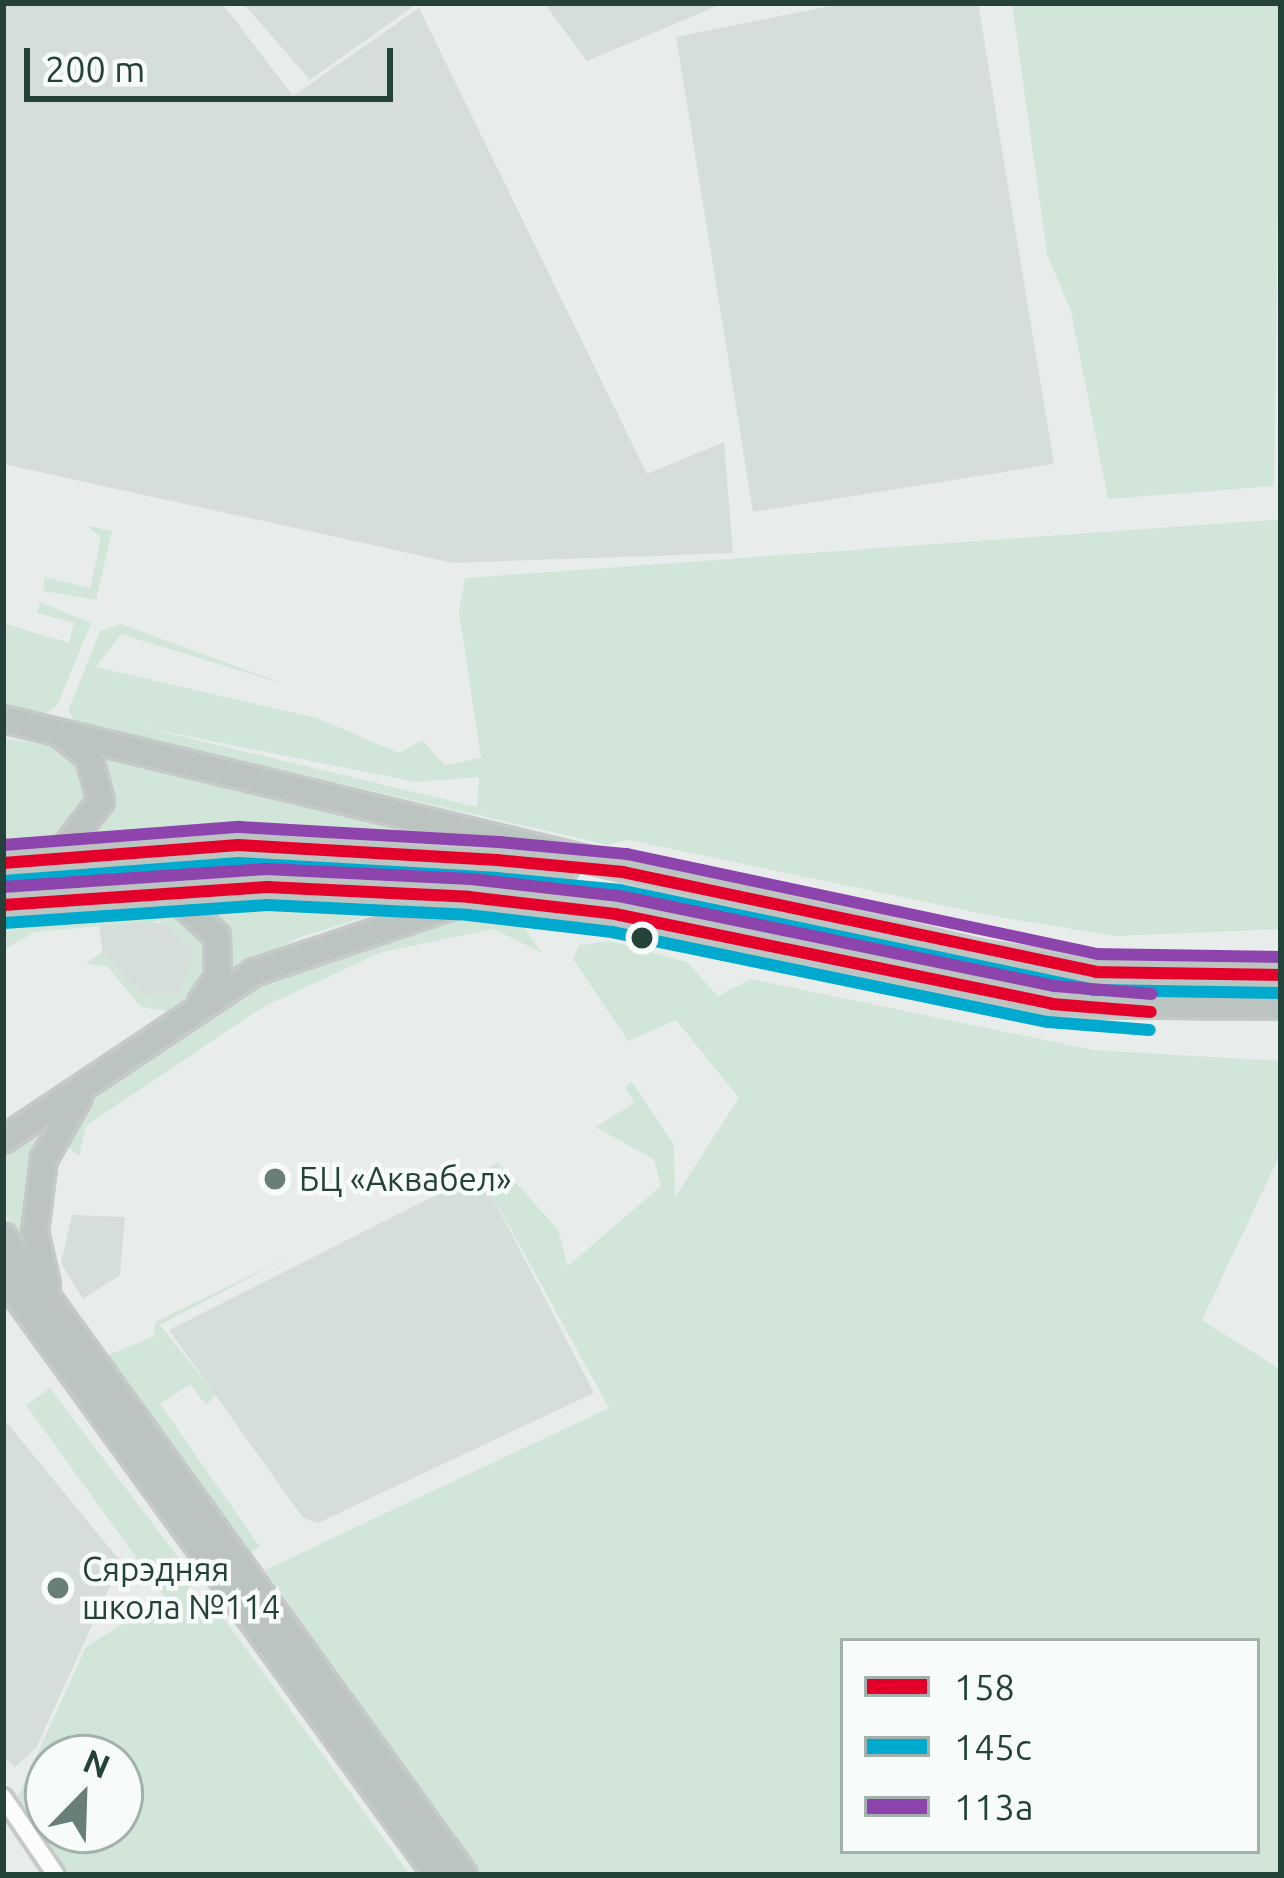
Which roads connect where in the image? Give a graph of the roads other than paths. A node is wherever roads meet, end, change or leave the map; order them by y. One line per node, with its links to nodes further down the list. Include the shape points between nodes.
1 (3, 719): 2 (highway)
2 (54, 730): 3 (highway, via 88,757 101,801 82,840); 5 (highway)
3 (58, 856): 4 (highway); 5 (highway, via 262,846)
4 (3, 863)
5 (623, 872): 9 (highway, via 1073,969)
6 (167, 890): 7 (highway); 8 (highway); 11 (highway, via 218,936 218,978)
7 (487, 899): 10 (highway, via 615,914 1052,1004); 11 (highway, via 301,949)
8 (3, 905)
9 (1281, 975)
10 (1281, 1006)
11 (197, 1008): 12 (highway)
12 (94, 1079): 13 (highway); 16 (highway, via 44,1159 35,1232)
13 (3, 1140)
14 (3, 1236): 16 (highway)
15 (3, 1277): 17 (highway)
16 (51, 1298): 17 (highway)
17 (177, 1496): 20 (highway); 21 (highway)
18 (3, 1797): 19 (street)
19 (56, 1875)
20 (437, 1875)
21 (464, 1875)

